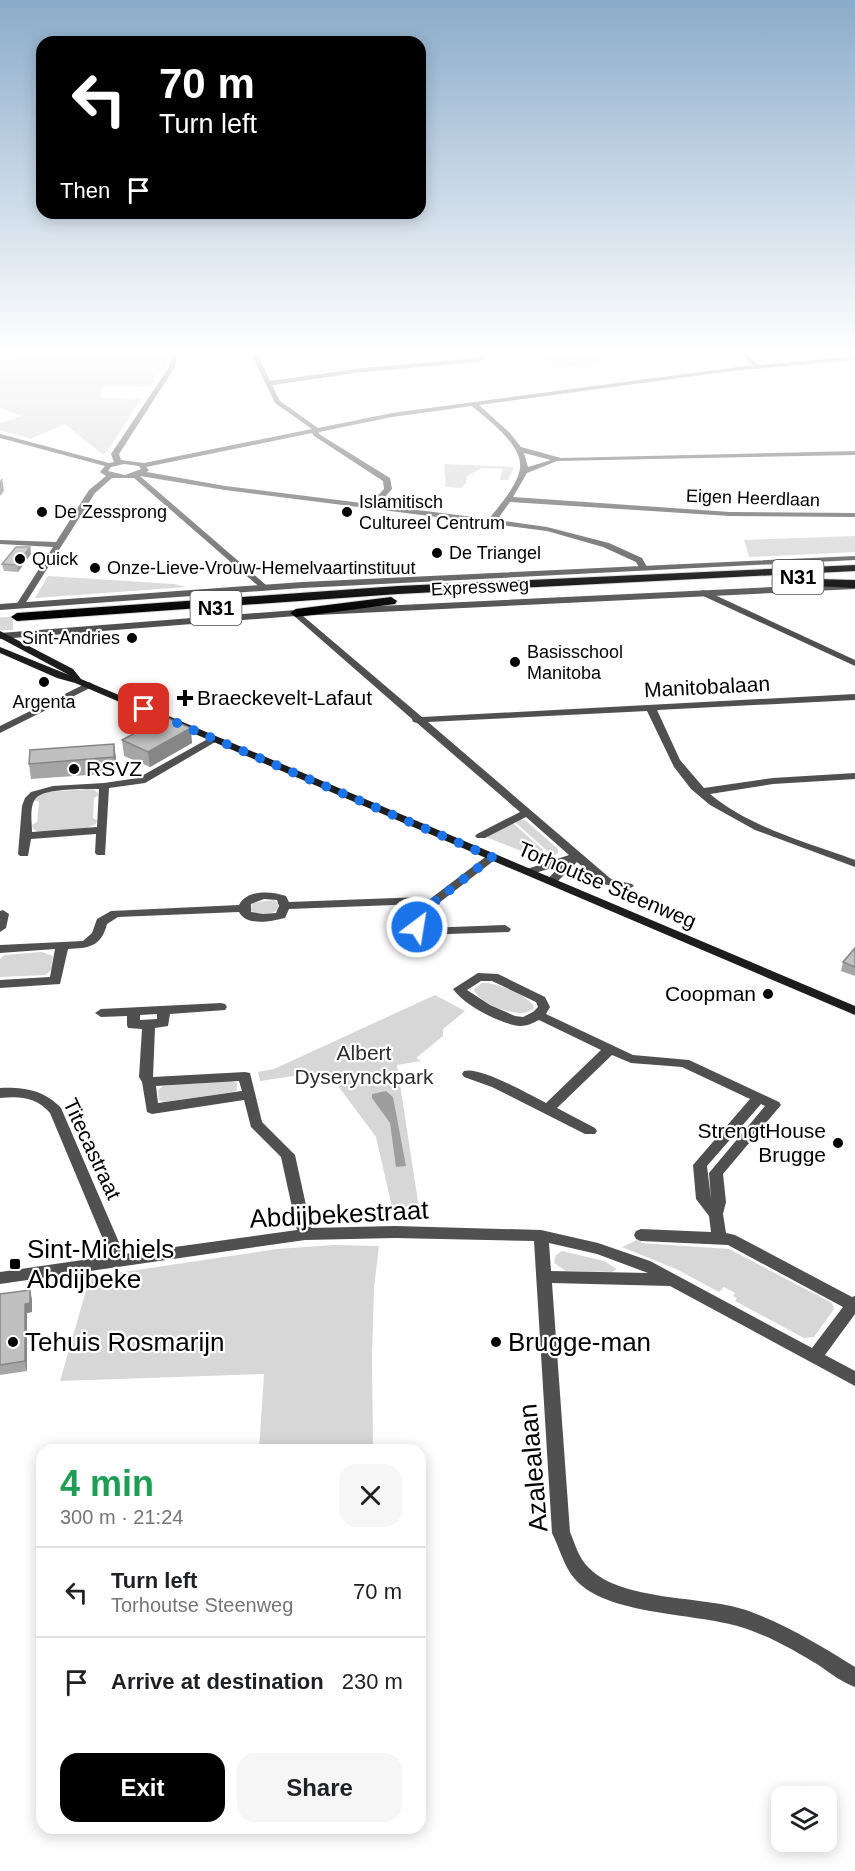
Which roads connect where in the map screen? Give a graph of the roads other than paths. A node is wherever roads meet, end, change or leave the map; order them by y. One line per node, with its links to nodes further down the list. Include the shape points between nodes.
1 (21, 441): 9 (street)
2 (122, 441): 9 (street)
3 (266, 441): 10 (street)
4 (326, 441): 14 (street, via 387,480 388,489)
5 (511, 441): 6 (street)
6 (519, 449): 8 (street); 11 (street)
7 (855, 453): 8 (street)
8 (561, 460): 11 (street)
9 (113, 464): 10 (street, via 136,462); 12 (street, via 104,472)
10 (140, 471): 12 (street); 14 (street, via 171,480); 25 (street)
11 (524, 471): 13 (street)
12 (110, 476): 18 (street, via 96,486)
13 (506, 499): 15 (street, Eigen Heerdlaan, via 730,514); 16 (street)
14 (373, 506): 16 (street)
15 (855, 515)
16 (492, 521): 20 (street, via 586,538 639,560)
17 (0, 542): 18 (street)
18 (58, 545): 31 (street)
19 (855, 558): 20 (street, Expressweg); 23 (highway)
20 (643, 567): 25 (street, Expressweg)
21 (855, 568): 23 (highway, Expressweg / N31)
22 (855, 574): 23 (highway, Expressweg / N31)
23 (745, 577): 24 (highway, via 760,583); 26 (highway, Expressweg / N31); 28 (highway, Expressweg / N31)
24 (855, 585): 27 (street, Expressweg)
25 (268, 587): 26 (highway); 31 (street, Expressweg)
26 (398, 590): 31 (highway, Expressweg / N31)
27 (704, 593): 30 (street, Expressweg); 34 (street)
28 (413, 596): 30 (highway); 31 (highway, Expressweg / N31)
29 (0, 607): 31 (street, Expressweg)
30 (296, 613): 32 (street, Expressweg); 39 (street)
31 (19, 615)
32 (1, 635): 35 (main road, Torhoutse Steenweg, via 70,671)
33 (0, 650): 35 (main road, Torhoutse Steenweg)
34 (855, 663)
35 (78, 681): 36 (main road, Torhoutse Steenweg)
36 (89, 685): 40 (street); 41 (main road, Torhoutse Steenweg)
37 (855, 697): 38 (street, Manitobalaan)
38 (651, 708): 39 (street, Manitobalaan); 44 (street, via 679,768)
39 (416, 720): 45 (street)
40 (0, 730)
41 (213, 739): 43 (street, via 141,781); 52 (main road, Torhoutse Steenweg)
42 (855, 776): 44 (street, via 773,781)
43 (104, 786): 46 (street); 47 (street, via 35,793 30,799)
44 (701, 792): 53 (street, via 752,824)
45 (526, 813): 48 (street); 51 (street)
46 (102, 830): 47 (street); 49 (street)
47 (26, 836): 50 (street)
48 (481, 836)
49 (101, 853)
50 (24, 854)
51 (576, 856): 54 (street); 55 (street); 56 (street, via 607,882)
52 (492, 857): 54 (main road, Torhoutse Steenweg); 57 (street)
53 (855, 864)
54 (528, 872): 55 (main road, Torhoutse Steenweg)
55 (551, 882): 69 (main road, Torhoutse Steenweg)
56 (628, 886)
57 (431, 904): 58 (street, via 422,900); 62 (street, via 416,920 421,932)
58 (285, 906): 59 (street, via 281,915 262,917 249,916); 59 (street, via 282,898 276,896 257,897 246,902)
59 (244, 908): 63 (street, via 115,914 100,924 94,940)
60 (3, 914): 61 (street)
61 (0, 928)
62 (505, 929)
63 (62, 946): 64 (street); 65 (street, via 56,981)
64 (0, 949)
65 (0, 984)
66 (221, 1007): 67 (street)
67 (164, 1009): 68 (street); 72 (street, via 163,1023)
68 (134, 1011): 70 (street); 72 (street, via 133,1025)
69 (855, 1011)
70 (101, 1013)
71 (538, 1015): 71 (street, via 544,1007 541,1000 494,977 478,977 459,989 472,1000 518,1022); 73 (street)
72 (149, 1024): 75 (street)
73 (610, 1049): 78 (street); 83 (street, via 631,1059 684,1063 774,1105 716,1173)
74 (469, 1074): 78 (street)
75 (149, 1082): 77 (street, via 245,1076); 77 (street, via 152,1108)
76 (0, 1093): 84 (street, Titecastraat, via 38,1095 56,1111)
77 (249, 1095): 80 (street, via 256,1124 288,1155)
78 (548, 1109): 79 (street)
79 (590, 1131)
80 (305, 1234): 82 (street, Abdijbekestraat); 84 (street, Abdijbekestraat)
81 (641, 1235): 83 (street)
82 (541, 1236): 85 (street, Azalealaan); 87 (street, Abdijbekestraat, via 598,1249 645,1265)
83 (719, 1239): 88 (street, via 730,1239)
84 (119, 1260): 86 (street, Abdijbekestraat)
85 (544, 1277): 87 (street, Abdijbekestraat); 91 (street, Azalealaan, via 561,1533 582,1574 614,1594 684,1604 760,1625 806,1646)
86 (0, 1278)
87 (676, 1281): 89 (street, Abdijbekestraat)
88 (854, 1304): 89 (street)
89 (815, 1357): 90 (street, Abdijbekestraat)
90 (855, 1379)
91 (855, 1678)

